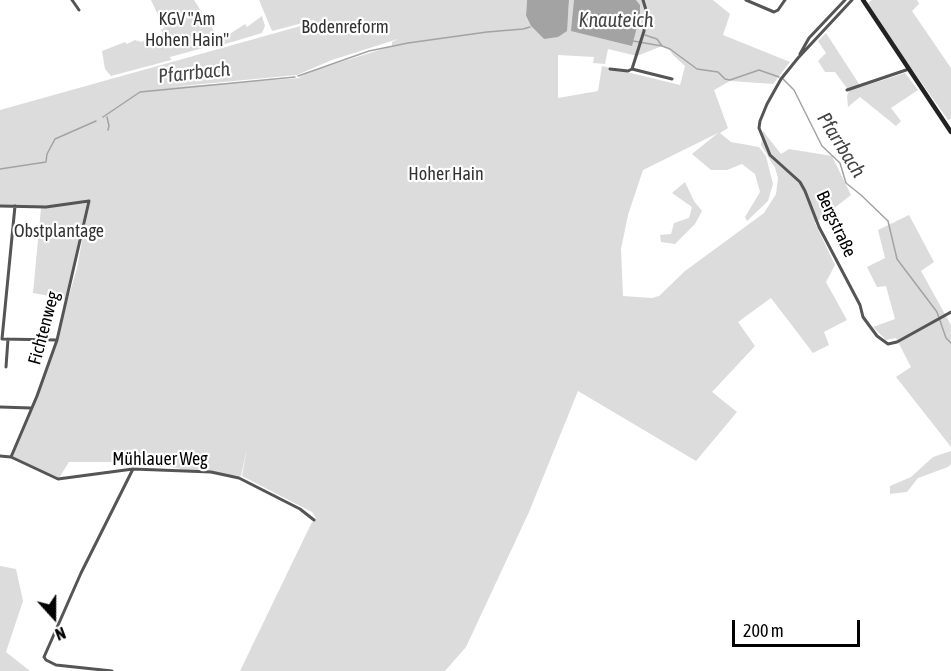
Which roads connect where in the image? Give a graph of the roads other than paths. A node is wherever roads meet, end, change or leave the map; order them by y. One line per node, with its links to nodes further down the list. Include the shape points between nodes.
1 (72, 0): 8 (street)
2 (643, 0): 11 (street, via 644,31)
3 (746, 0): 4 (street, via 774,12)
4 (785, 0)
5 (845, 0): 9 (street, Bergstraße, via 809,38)
6 (852, 0): 9 (street, Bergstraße)
7 (863, 0): 12 (street)
8 (79, 10)
9 (798, 58): 18 (street, Bergstraße, via 777,85 759,128 770,156 805,191 863,317 888,344)
10 (610, 69): 11 (street)
11 (632, 69): 13 (street)
12 (909, 69): 14 (street); 15 (street)
13 (672, 79)
14 (847, 90)
15 (951, 132)
16 (0, 206): 17 (street)
17 (15, 206): 19 (street); 21 (street, Fichtenweg, via 46,207 89,201)
18 (951, 312)
19 (1, 339): 20 (street)
20 (8, 339): 21 (street); 22 (street)
21 (57, 340): 24 (street, Fichtenweg)
22 (6, 367)
23 (0, 407): 24 (street)
24 (31, 408): 26 (street, Fichtenweg)
25 (0, 456): 26 (street, Mühlauer Weg)
26 (11, 457): 27 (street, Mühlauer Weg, via 58,479)
27 (133, 469): 28 (street, Mühlauer Weg, via 211,472 236,477); 29 (street, via 44,657 56,665)
28 (314, 520)
29 (112, 671)

